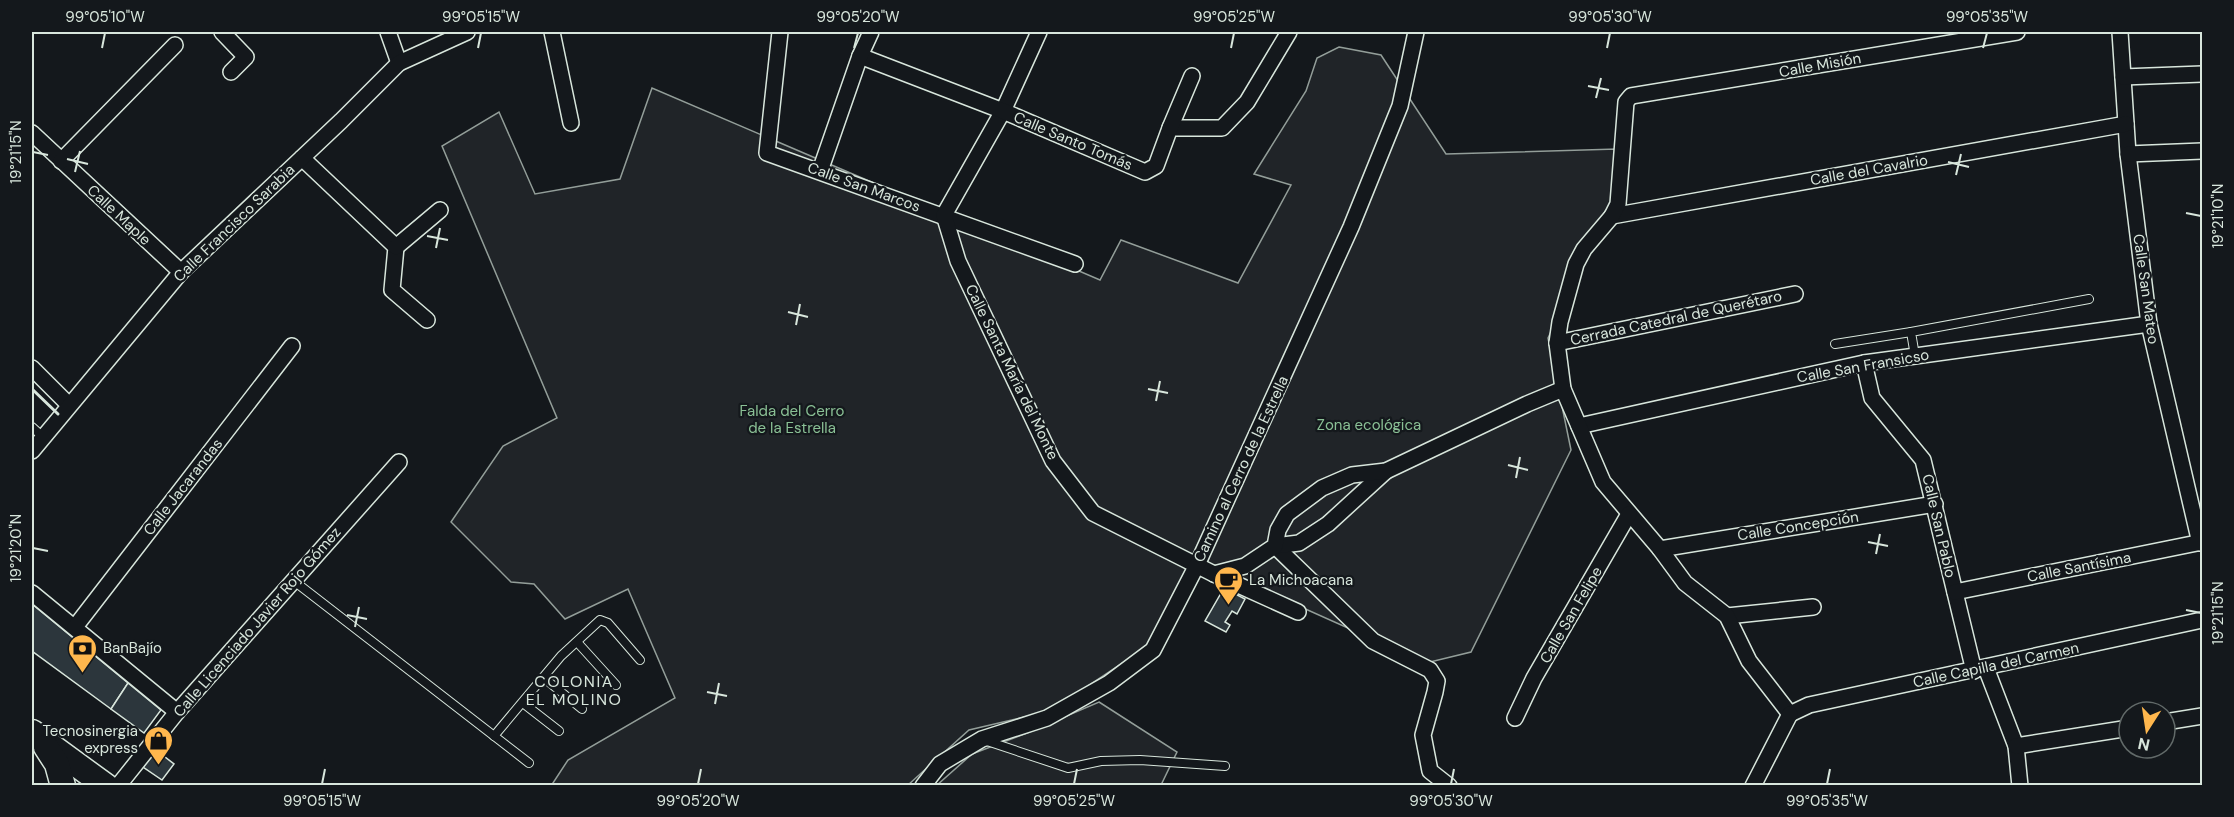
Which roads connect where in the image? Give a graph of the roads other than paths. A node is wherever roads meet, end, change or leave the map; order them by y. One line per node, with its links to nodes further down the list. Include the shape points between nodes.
1 (222, 32): 15 (street, via 246,57)
2 (388, 32): 14 (street)
3 (468, 32): 14 (street, Calle Francisco Sarabia)
4 (552, 32): 20 (street)
5 (780, 32): 28 (street, Calle San Marcos, via 767,153)
6 (871, 32): 13 (street)
7 (1039, 32): 19 (street)
8 (1288, 32): 22 (street, via 1247,102 1222,128)
9 (1416, 32): 58 (street, Camino al Cerro de la Estrella, via 1400,106 1351,227)
10 (2017, 32): 31 (street, Calle Misión, via 1631,96 1626,102 1618,204)
11 (2121, 32): 18 (street, Calle San Mateo)
12 (176, 45): 27 (street)
13 (860, 56): 19 (street, Calle Santo Tomás); 28 (street)
14 (399, 63): 26 (street, Calle Francisco Sarabia)
15 (231, 72)
16 (2202, 74): 18 (street)
17 (1192, 76): 22 (street)
18 (2123, 77): 21 (street, Calle San Mateo)
19 (1003, 111): 22 (street, Calle Santo Tomás, via 1145,172 1156,166); 30 (street)
20 (571, 123)
21 (2126, 124): 25 (street, Calle San Mateo); 31 (street, Calle del Cavalrio)
22 (1170, 128)
23 (32, 133): 27 (street, Calle Maple)
24 (2202, 151): 25 (street)
25 (2128, 154): 38 (street, Calle San Mateo)
26 (302, 158): 32 (street); 34 (street, Calle Francisco Sarabia)
27 (61, 160): 34 (street, Calle Maple)
28 (820, 171): 30 (street, Calle San Marcos)
29 (440, 210): 32 (street)
30 (944, 215): 33 (street, Calle San Marcos); 58 (street, Calle Santa María del Monte, via 958,261 1053,461 1093,513)
31 (1612, 216): 40 (street, via 1576,264)
32 (396, 248): 37 (street, via 392,290)
33 (1076, 264)
34 (181, 272): 47 (street, Calle Francisco Sarabia)
35 (1795, 294): 40 (street, Cerrada Catedral de Querétaro)
36 (2089, 298): 39 (lane)
37 (427, 320)
38 (2149, 324): 43 (street, Calle San Fransicso); 55 (street, Calle San Mateo)
39 (1911, 332): 41 (lane); 43 (lane)
40 (1557, 343): 46 (street)
41 (1834, 344)
42 (292, 346): 67 (street, Calle Jacarandas)
43 (1915, 356): 44 (street, Calle San Fransicso)
44 (1864, 363): 48 (street, Calle San Fransicso); 53 (street, Calle San Pablo, via 1872,398 1923,460)
45 (32, 368): 47 (street)
46 (1563, 389): 48 (street); 52 (street)
47 (69, 405): 49 (street, Calle Francisco Sarabia)
48 (1579, 426): 54 (street, via 1603,482)
49 (37, 432): 50 (street, Calle Francisco Sarabia)
50 (32, 451)
51 (399, 462): 60 (street, Calle Licenciado Javier Rojo Gómez)
52 (1386, 471): 56 (street, via 1328,524 1299,543); 56 (street, via 1352,475 1322,488 1287,514)
53 (1935, 504): 57 (street, Calle Concepción); 61 (street, Calle San Pablo)
54 (1629, 514): 57 (street); 78 (street, Calle San Felipe)
55 (2201, 542): 61 (street, Calle Santísima)
56 (1275, 546): 59 (street, via 1245,566); 92 (street, via 1373,641 1430,670 1437,681 1436,692 1423,735 1430,771)
57 (1660, 549): 65 (street, via 1685,583)
58 (1197, 565): 59 (street, Calle Santa María del Monte); 84 (street, Camino al Cerro de la Estrella, via 1153,650 1109,683 1047,718)
59 (1214, 574): 64 (street, Calle Santa María del Monte)
60 (294, 581): 75 (street, Calle Licenciado Javier Rojo Gómez); 83 (lane)
61 (1955, 592): 70 (street, Calle San Pablo)
62 (32, 593): 67 (street)
63 (1813, 607): 65 (street)
64 (1298, 612)
65 (1727, 616): 76 (street, via 1749,662)
66 (2202, 620): 70 (street, Calle Capilla del Carmen)
67 (75, 627): 75 (street)
68 (577, 642): 69 (lane, via 600,621 608,623); 71 (lane); 72 (lane)
69 (640, 660)
70 (1980, 669): 76 (street, Calle Capilla del Carmen, via 1809,705); 85 (street, Calle San Pablo)
71 (544, 678): 73 (lane); 74 (lane)
72 (616, 685)
73 (524, 703): 81 (lane); 83 (lane)
74 (582, 708)
75 (177, 712): 90 (street, Calle Licenciado Javier Rojo Gómez)
76 (1790, 714): 93 (street)
77 (2202, 716): 79 (street)
78 (1515, 718)
79 (2177, 720)
80 (2117, 730): 85 (street)
81 (559, 731)
82 (32, 732): 88 (main road, via 57,764); 89 (main road)
83 (494, 736): 86 (lane)
84 (982, 739): 87 (lane, via 1068,768 1101,761 1140,760); 91 (street, Camino al Cerro de la Estrella, via 940,764)
85 (2016, 746): 94 (street, Calle San Pablo)
86 (529, 763)
87 (1225, 766)
88 (63, 786)
89 (105, 786)
90 (118, 786)
91 (923, 786)
92 (1449, 786)
93 (1753, 786)
94 (2020, 786)

